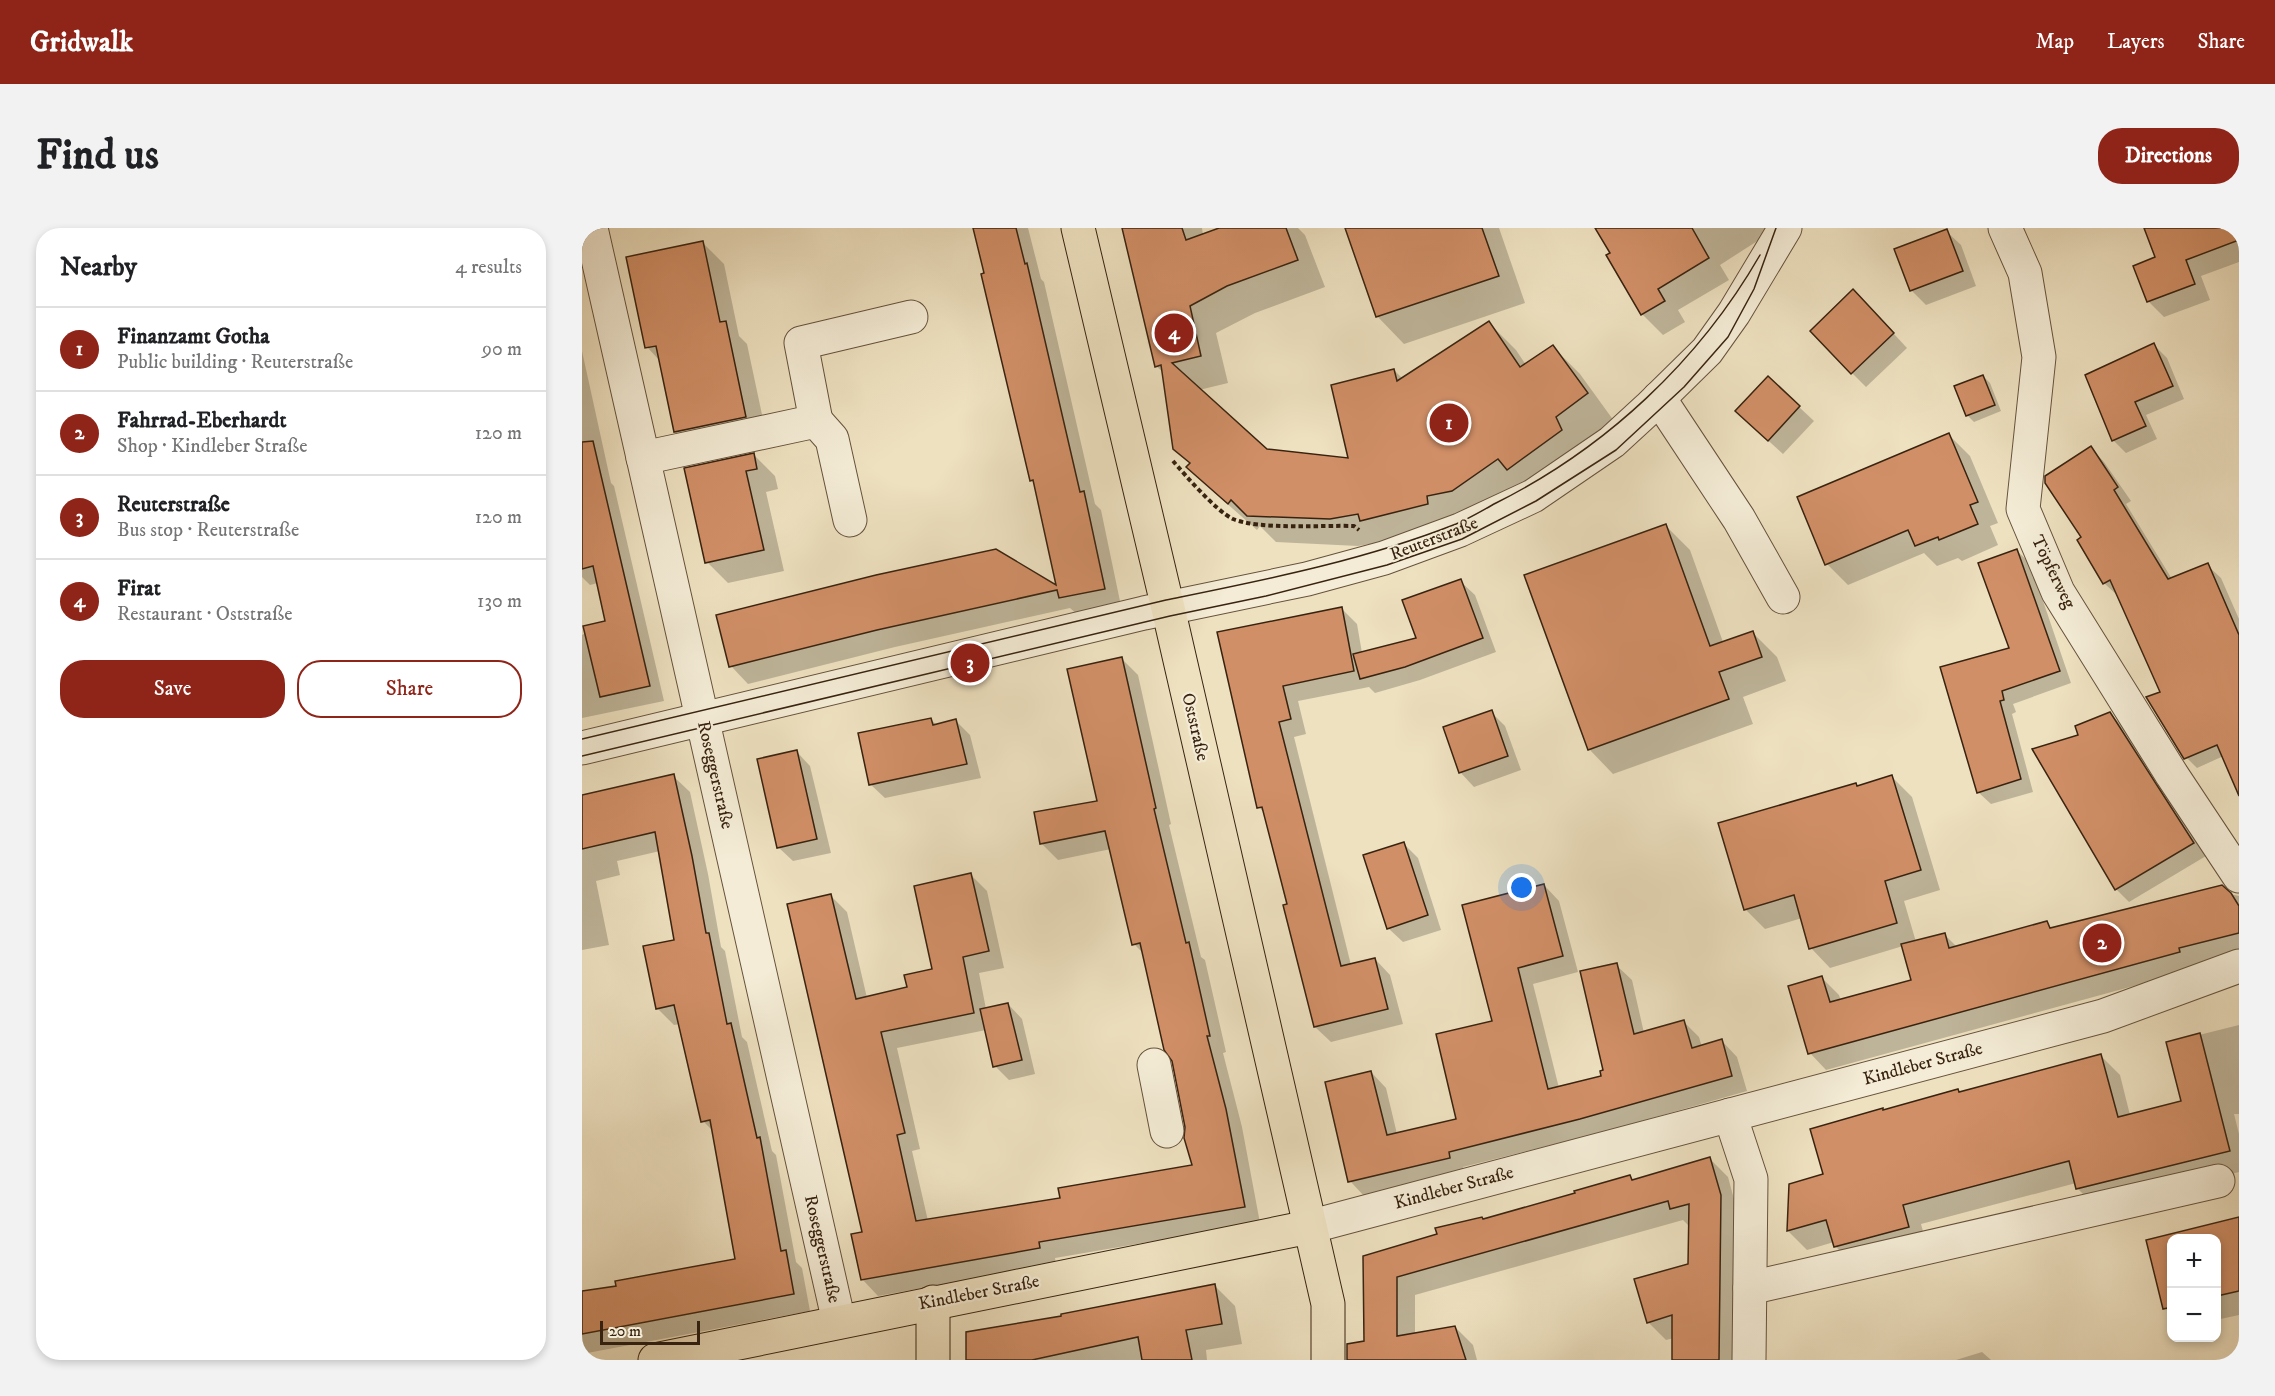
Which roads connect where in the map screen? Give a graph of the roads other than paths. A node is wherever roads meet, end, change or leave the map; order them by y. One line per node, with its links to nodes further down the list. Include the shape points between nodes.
1 (591, 228): 8 (street, Roseggerstraße)
2 (1078, 228): 11 (main road, Oststraße)
3 (1785, 228): 6 (street, Reuterstraße, via 1707,351)
4 (2005, 228): 14 (street, Töpferweg, via 2025,273 2039,357 2023,509 2058,592)
5 (911, 317): 7 (street, via 801,343)
6 (1659, 398): 10 (street, via 1739,519); 11 (street, Reuterstraße, via 1612,442 1533,496 1460,530 1384,558 1317,576)
7 (816, 421): 8 (street); 9 (street, via 832,440)
8 (643, 458): 12 (street, Roseggerstraße)
9 (850, 520)
10 (1783, 597)
11 (1168, 608): 12 (street, Reuterstraße); 20 (main road, Oststraße)
12 (702, 719): 13 (street, Reuterstraße); 23 (street, Roseggerstraße)
13 (582, 748)
14 (2239, 876)
15 (2239, 966): 17 (street, Kindleber Straße, via 2103,1016)
16 (1154, 1065): 18 (street)
17 (1730, 1115): 20 (street, Kindleber Straße); 21 (street, via 1751,1179)
18 (1167, 1131)
19 (2218, 1181): 21 (street)
20 (1309, 1227): 22 (main road, Kindleber Straße); 26 (main road, Oststraße, via 1328,1304)
21 (1750, 1288): 27 (street)
22 (933, 1302): 23 (main road, Kindleber Straße); 25 (main road)
23 (839, 1322): 24 (main road, Kindleber Straße)
24 (655, 1360)
25 (933, 1360)
26 (1328, 1360)
27 (1749, 1360)

